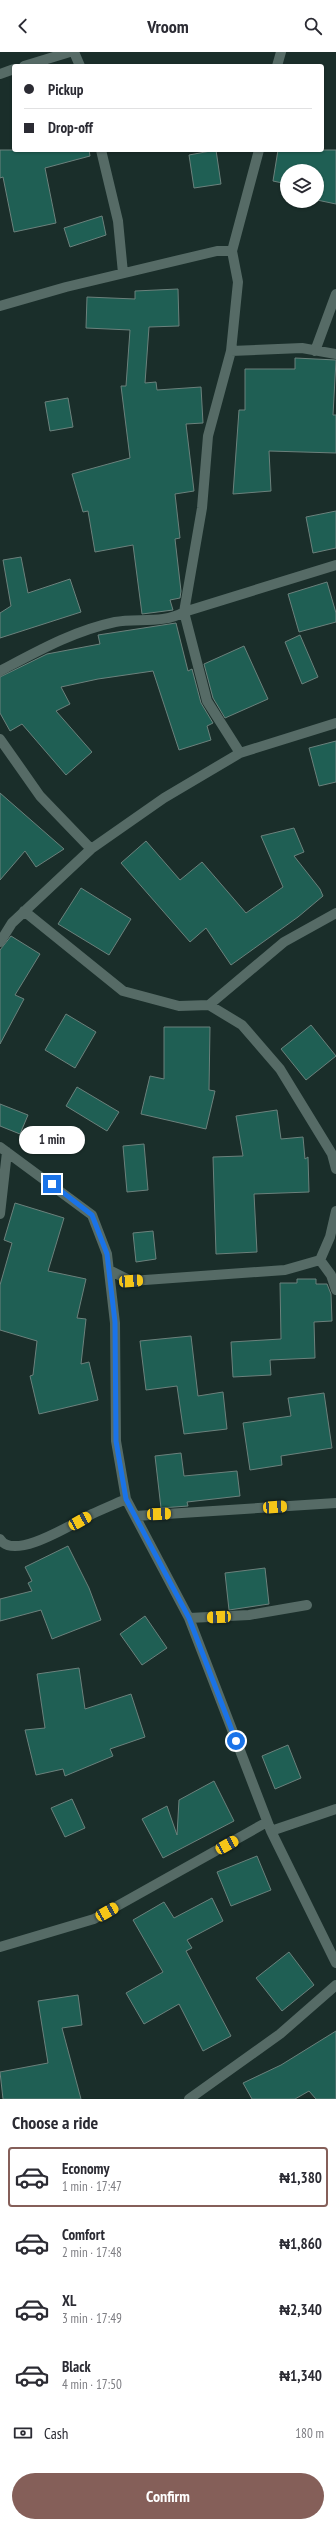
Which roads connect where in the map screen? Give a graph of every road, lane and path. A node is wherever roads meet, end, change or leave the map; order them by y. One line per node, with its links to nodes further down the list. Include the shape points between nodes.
1 (70, 52): 4 (street)
2 (74, 52): 5 (street)
3 (282, 52): 6 (street)
4 (31, 64)
5 (79, 64)
6 (278, 64)
7 (12, 70): 8 (street)
8 (0, 74)
9 (102, 152): 12 (street, via 118,221)
10 (258, 152): 11 (street)
11 (232, 251): 12 (street, via 217,251); 15 (street, via 238,282)
12 (123, 273): 14 (street)
13 (336, 294): 16 (street)
14 (0, 306)
15 (231, 351): 16 (street, via 302,348); 19 (street, via 208,436 202,508)
16 (315, 351): 17 (street)
17 (336, 354)
18 (336, 565): 19 (street)
19 (184, 612): 20 (street, via 175,617 116,622 64,637); 23 (street, via 207,701)
20 (0, 671)
21 (336, 723): 23 (street)
22 (0, 739): 24 (street, via 40,796)
23 (240, 753): 24 (street, via 164,798)
24 (91, 849): 25 (street)
25 (24, 911): 27 (street, via 12,923); 28 (street, via 123,991 179,1006)
26 (336, 913): 28 (street, via 284,942)
27 (0, 942)
28 (209, 1005): 30 (street, via 242,1025 280,1069 332,1154)
29 (3, 1150): 32 (street); 34 (street, via 92,1215 107,1254)
30 (336, 1169)
31 (336, 1211): 33 (street, via 330,1237)
32 (0, 1214)
33 (320, 1260): 34 (street, via 285,1270 131,1281); 35 (street, via 331,1275)
34 (109, 1270): 36 (street, via 115,1322 116,1441)
35 (336, 1290)
36 (126, 1499): 38 (street); 39 (street, via 55,1535 28,1544 10,1546)
37 (336, 1503): 38 (street)
38 (135, 1516): 41 (street)
39 (0, 1539)
40 (307, 1605): 41 (street, via 249,1615)
41 (189, 1618): 43 (street)
42 (336, 1809): 43 (street)
43 (269, 1827): 44 (street, via 94,1919); 45 (street)
44 (0, 1947)
45 (336, 1962)
46 (336, 1985): 47 (street, via 280,2034)
47 (189, 2099)

